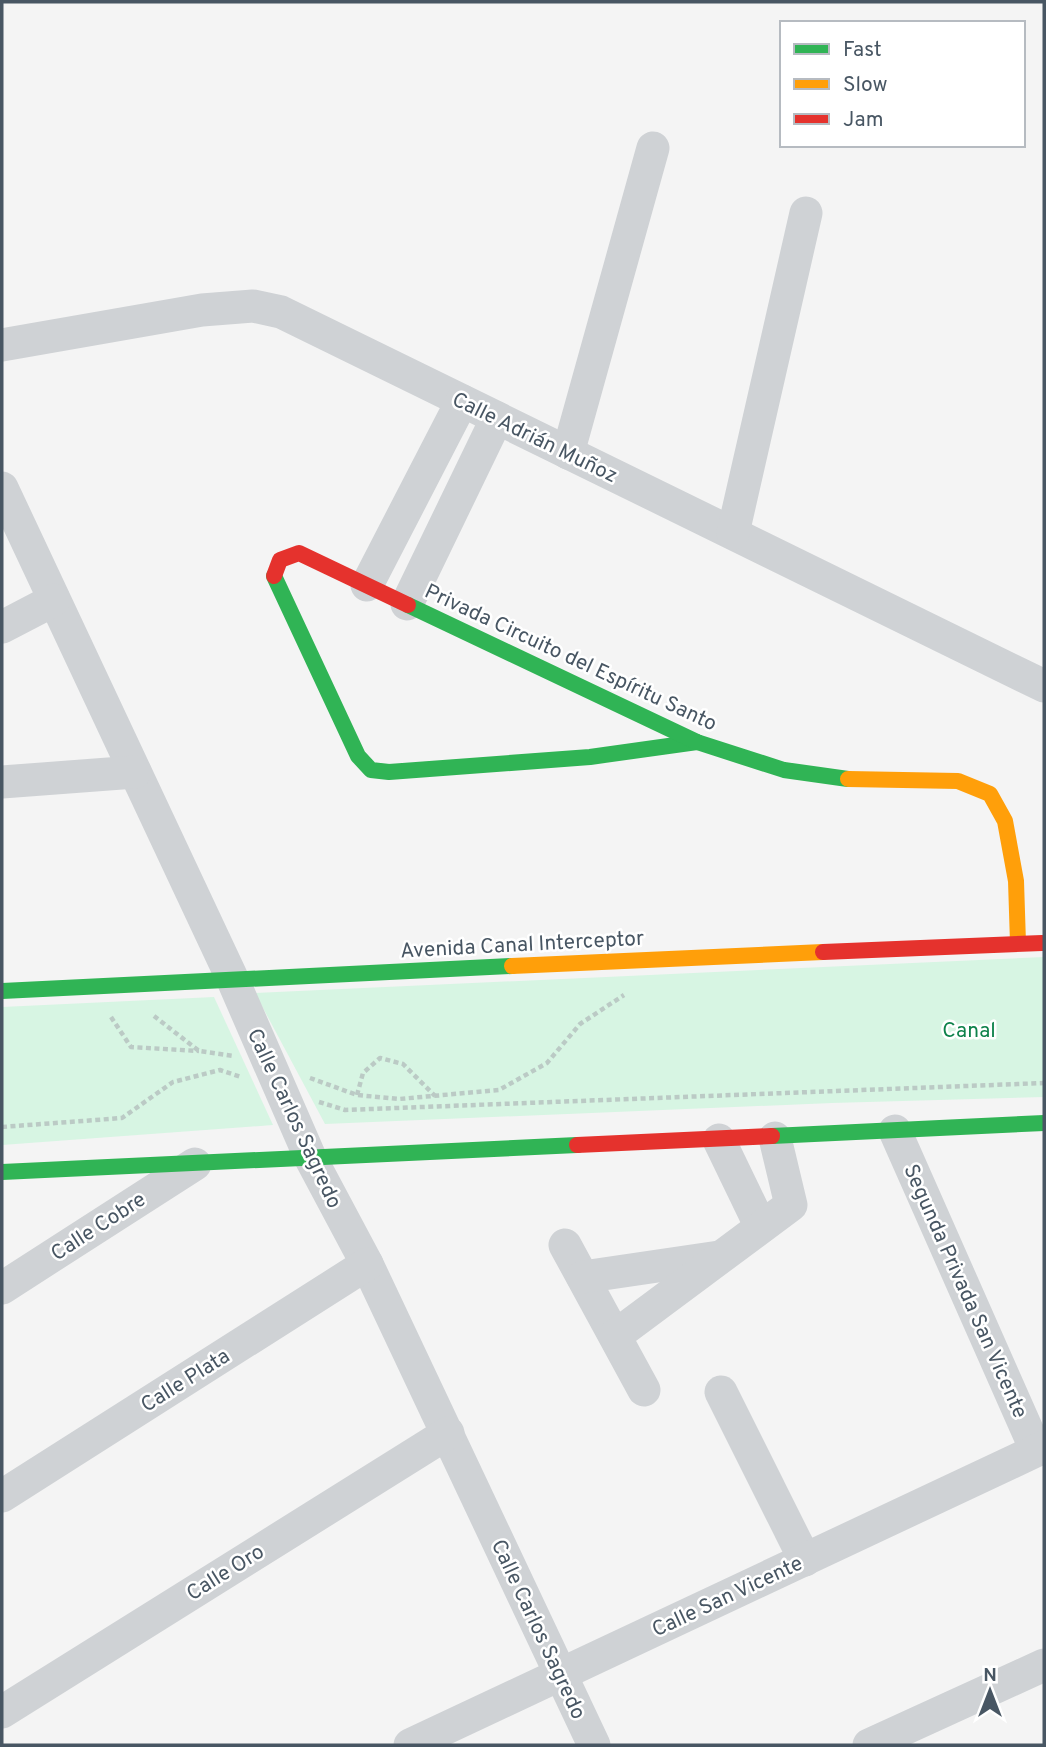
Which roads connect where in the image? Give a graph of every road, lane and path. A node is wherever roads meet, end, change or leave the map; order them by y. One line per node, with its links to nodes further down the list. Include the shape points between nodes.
1 (653, 148): 6 (street)
2 (806, 213): 8 (street)
3 (2, 345): 4 (street, Calle Adrián Muñoz, via 202,310 253,306 281,312)
4 (462, 401): 5 (street, Calle Adrián Muñoz); 9 (street)
5 (496, 418): 6 (street, Calle Adrián Muñoz); 11 (street)
6 (568, 453): 8 (street, Calle Adrián Muñoz)
7 (2, 488): 10 (street, Calle Carlos Sagredo)
8 (733, 533): 13 (street, Calle Adrián Muñoz)
9 (367, 585): 11 (street, Privada Circuito del Espíritu Santo); 14 (street, Privada Circuito del Espíritu Santo, via 299,553 280,560 274,575 358,756 371,770 590,757)
10 (54, 600): 12 (street); 15 (street, Calle Carlos Sagredo)
11 (407, 604): 14 (street, Privada Circuito del Espíritu Santo)
12 (2, 627)
13 (1044, 686)
14 (697, 742): 17 (street, Privada Circuito del Espíritu Santo, via 783,770 831,779 958,781 990,794 1005,821 1016,881)
15 (135, 772): 16 (street); 18 (street, Calle Carlos Sagredo)
16 (2, 782)
17 (1036, 937): 18 (street, Avenida Canal Interceptor)
18 (232, 978): 19 (street, Avenida Canal Interceptor); 24 (street, Calle Carlos Sagredo)
19 (2, 991)
20 (637, 993): 27 (path, via 625,995 580,1024 547,1063 499,1090)
21 (144, 1009): 23 (path)
22 (120, 1011): 23 (path, via 108,1012 131,1047)
23 (199, 1051): 24 (path)
24 (273, 1076): 25 (path, via 345,1110); 26 (path); 29 (path, via 220,1070 173,1082 122,1118); 33 (street, Calle Carlos Sagredo)
25 (1044, 1083)
26 (357, 1095): 27 (path); 27 (path, via 363,1073 380,1058 403,1064)
27 (436, 1097)
28 (1044, 1123): 30 (street)
29 (2, 1127)
30 (895, 1131): 31 (street); 46 (street, Segunda Privada San Vicente)
31 (775, 1138): 32 (street); 36 (street, via 791,1205)
32 (719, 1140): 33 (street); 36 (street)
33 (310, 1157): 34 (street); 39 (street, Calle Carlos Sagredo)
34 (195, 1164): 35 (street); 41 (street, Calle Cobre)
35 (2, 1171)
36 (761, 1227): 38 (street)
37 (565, 1245): 40 (street)
38 (724, 1256): 40 (street); 42 (street)
39 (367, 1264): 45 (street, Calle Carlos Sagredo); 47 (street, Calle Plata)
40 (583, 1278): 42 (street)
41 (2, 1288)
42 (615, 1336): 43 (street)
43 (644, 1390)
44 (721, 1392): 48 (street)
45 (449, 1433): 50 (street, Calle Carlos Sagredo); 51 (street, Calle Oro)
46 (1040, 1448): 48 (street, Calle San Vicente)
47 (2, 1496)
48 (805, 1560): 50 (street, Calle San Vicente)
49 (1044, 1665): 54 (street)
50 (559, 1676): 52 (street, Calle San Vicente); 53 (street, Calle Carlos Sagredo)
51 (2, 1712)
52 (410, 1745)
53 (594, 1745)
54 (869, 1745)

